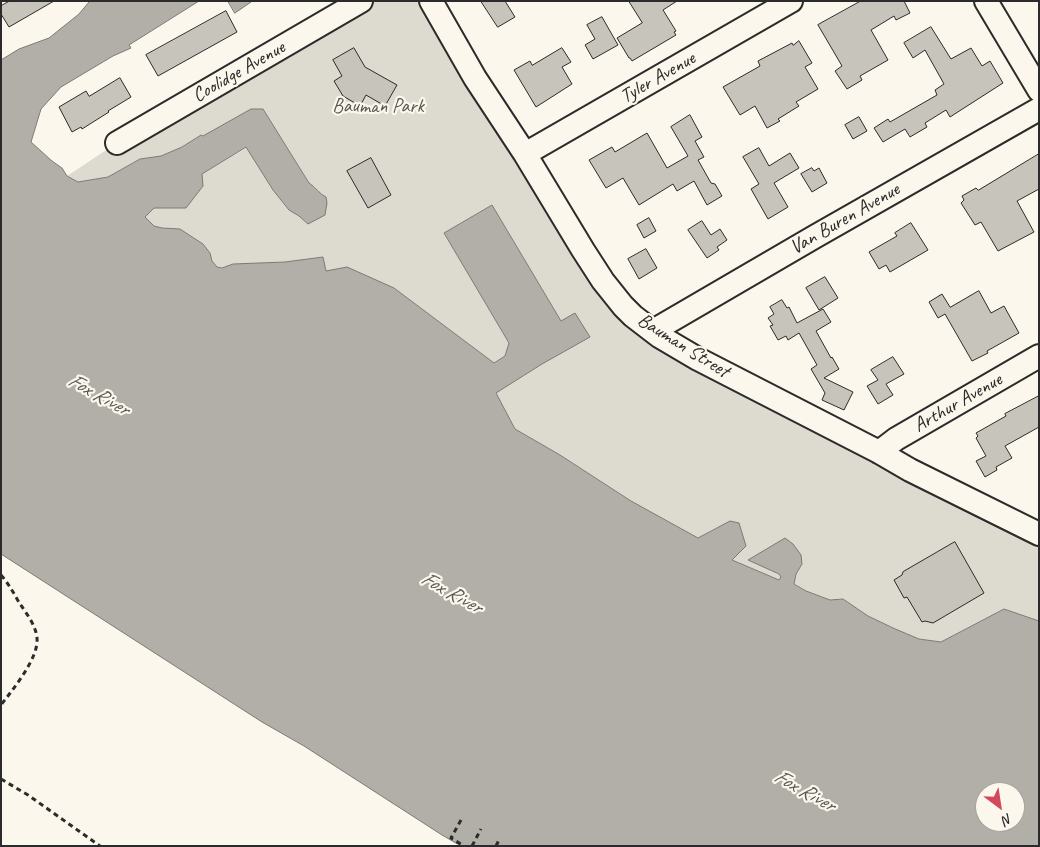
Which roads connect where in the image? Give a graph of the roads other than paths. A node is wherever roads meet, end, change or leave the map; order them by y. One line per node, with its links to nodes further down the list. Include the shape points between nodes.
1 (361, 1): 7 (street, Coolidge Avenue)
2 (431, 1): 8 (street, Bauman Street)
3 (791, 1): 8 (street, Tyler Avenue)
4 (986, 1): 5 (street)
5 (1039, 90)
6 (1039, 109): 9 (street, Van Buren Avenue)
7 (117, 143)
8 (524, 154): 9 (street, Bauman Street, via 603,281 623,306)
9 (653, 331): 11 (street, Bauman Street, via 698,359)
10 (1039, 356): 11 (street, Arthur Avenue, via 896,439)
11 (880, 452): 12 (street, Bauman Street)
12 (1039, 534)

